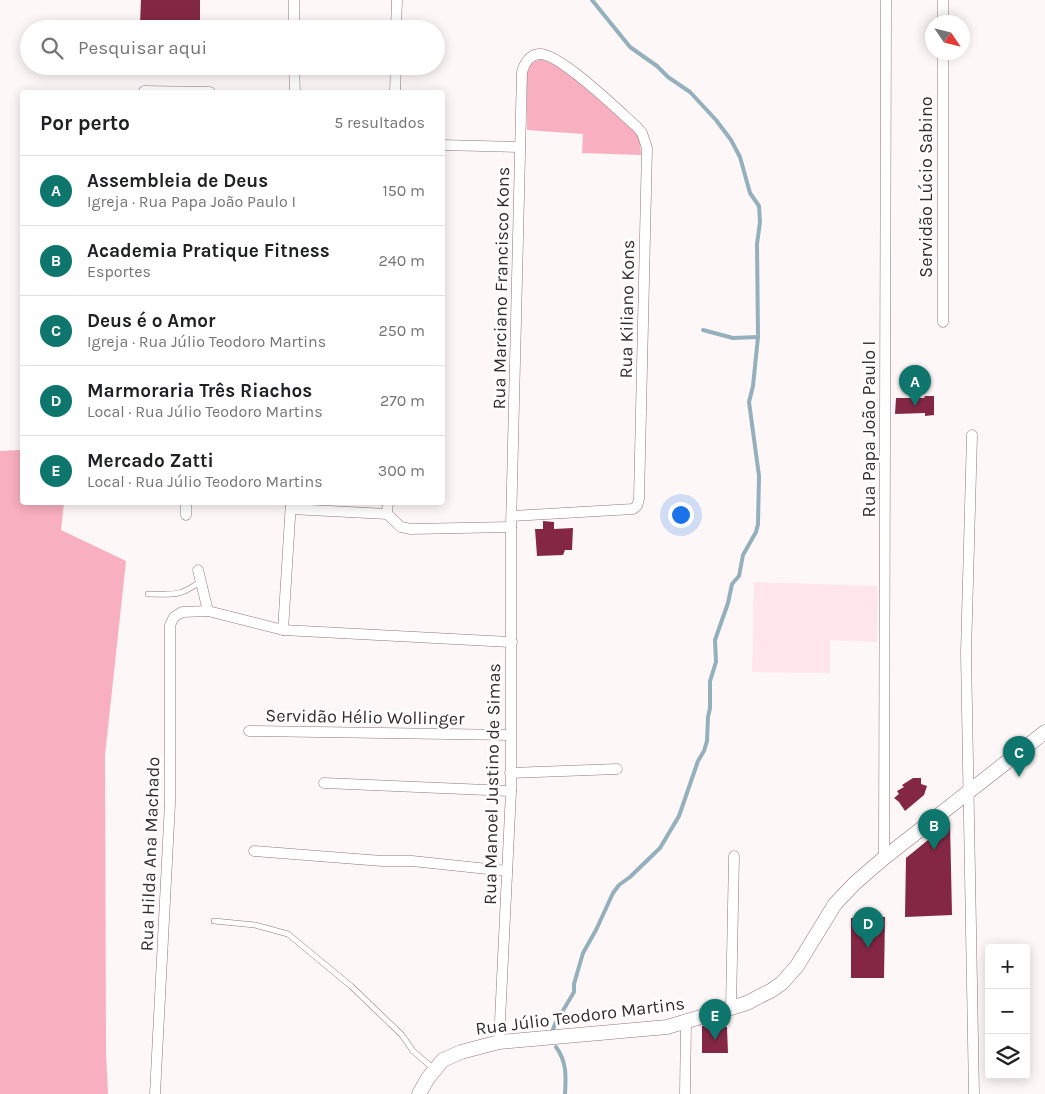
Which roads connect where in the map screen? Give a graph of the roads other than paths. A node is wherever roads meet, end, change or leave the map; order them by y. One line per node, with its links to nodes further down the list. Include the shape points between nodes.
1 (294, 0): 6 (street)
2 (397, 0): 7 (street)
3 (886, 0): 41 (street, Rua Papa João Paulo I)
4 (943, 0): 5 (street)
5 (943, 15)
6 (294, 20)
7 (396, 20)
8 (527, 60): 15 (street, Rua Marciano Francisco Kons, via 522,72); 23 (street, Rua Kiliano Kons, via 544,54 562,63 637,127 645,140 639,499 633,509)
9 (943, 60): 16 (street, Servidão Lúcio Sabino)
10 (294, 75): 12 (street)
11 (396, 75): 13 (street)
12 (294, 90)
13 (395, 90)
14 (445, 145): 15 (street)
15 (520, 147): 23 (street, Rua Marciano Francisco Kons)
16 (943, 322)
17 (972, 435): 38 (street, via 966,653)
18 (186, 505): 22 (street)
19 (388, 505): 21 (street)
20 (291, 506): 21 (street); 29 (street)
21 (388, 514): 24 (street, via 401,527 411,529)
22 (186, 515)
23 (512, 516): 24 (street, Rua Marciano Francisco Kons)
24 (511, 527): 30 (street, Rua Manoel Justino de Simas)
25 (198, 570): 26 (street)
26 (201, 581): 27 (lane, via 179,594); 28 (street)
27 (148, 594)
28 (208, 611): 29 (street); 48 (street, Rua Hilda Ana Machado, via 182,612 170,625 170,824)
29 (283, 630): 30 (street)
30 (512, 642): 33 (street, Rua Manoel Justino de Simas)
31 (249, 731): 33 (street, Servidão Hélio Wollinger)
32 (1045, 732): 38 (main road, Rua Júlio Teodoro Martins)
33 (510, 735): 35 (street, Rua Manoel Justino de Simas)
34 (617, 770): 35 (street)
35 (510, 773): 37 (street, Rua Manoel Justino de Simas)
36 (324, 783): 37 (street)
37 (511, 791): 42 (street, Rua Manoel Justino de Simas)
38 (969, 792): 41 (main road, Rua Júlio Teodoro Martins); 51 (street)
39 (254, 851): 42 (street)
40 (734, 856): 44 (street)
41 (884, 858): 44 (main road, Rua Júlio Teodoro Martins, via 835,904 797,966 782,983)
42 (507, 871): 46 (street, Rua Manoel Justino de Simas)
43 (214, 921): 47 (lane, via 255,925 288,934 351,986 402,1035 413,1051)
44 (731, 1008): 45 (main road, Rua Júlio Teodoro Martins)
45 (686, 1022): 46 (main road, Rua Júlio Teodoro Martins, via 667,1027); 50 (street)
46 (499, 1042): 47 (main road, Rua Júlio Teodoro Martins, via 452,1055)
47 (435, 1069): 49 (main road, Rua Júlio Teodoro Martins)
48 (155, 1094)
49 (419, 1094)
50 (685, 1094)
51 (974, 1094)

